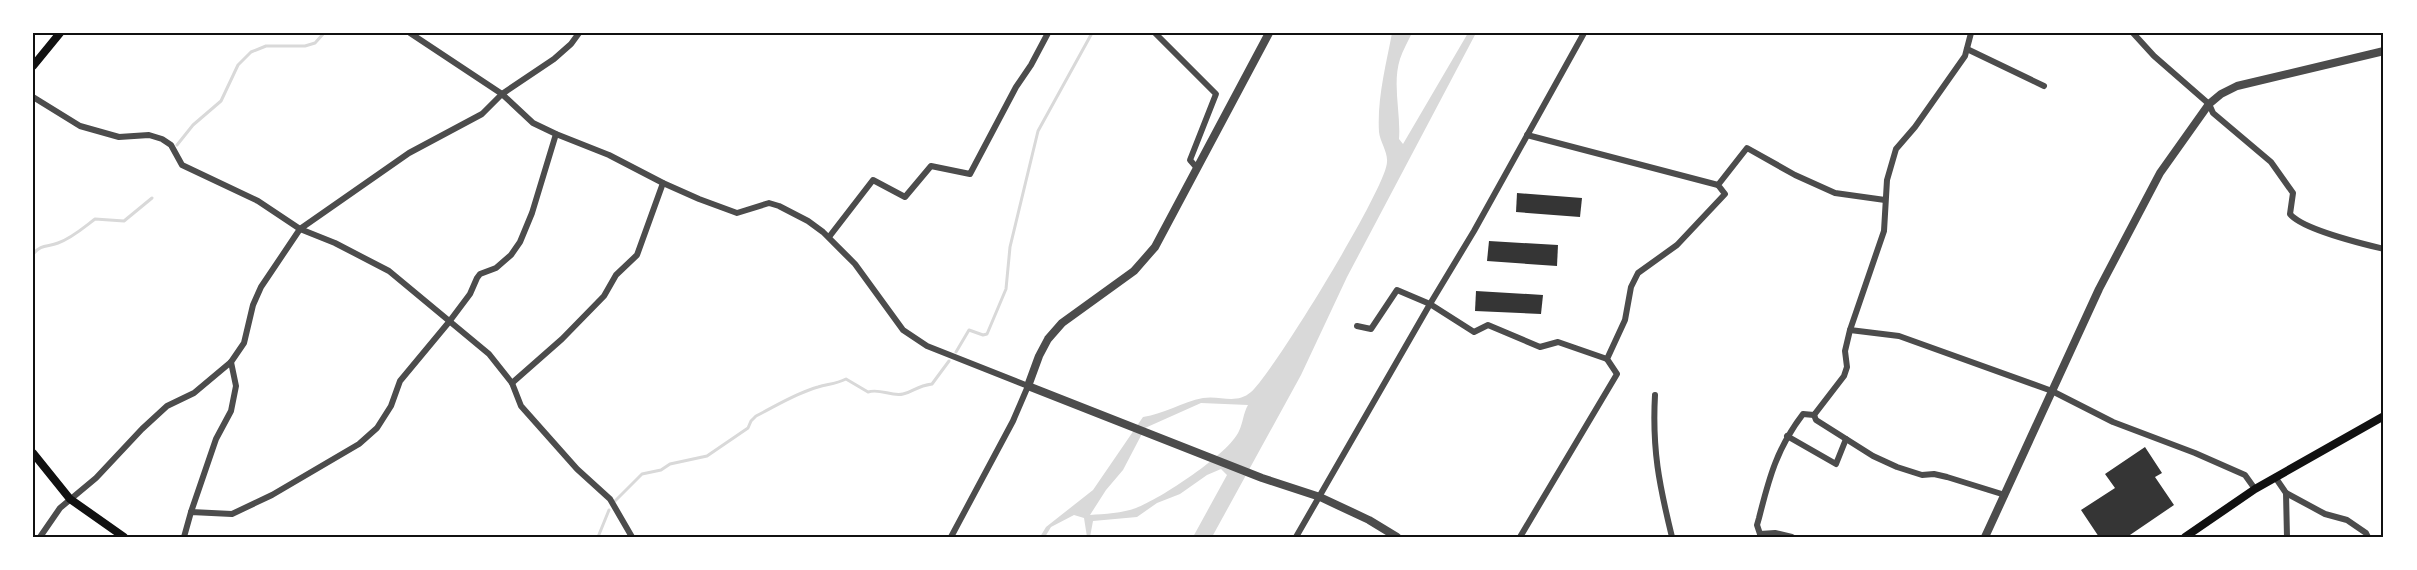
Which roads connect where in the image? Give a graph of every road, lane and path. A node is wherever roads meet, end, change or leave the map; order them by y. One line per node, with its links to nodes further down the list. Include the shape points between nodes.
1 (60, 33): 12 (main road)
2 (410, 33): 14 (street)
3 (579, 33): 14 (street, via 554,59)
4 (1048, 33): 24 (street, via 970,174 931,166 905,197 873,180)
5 (1155, 33): 19 (street, via 1216,94 1190,160)
6 (1269, 33): 19 (street)
7 (1584, 33): 18 (street)
8 (1971, 33): 10 (street)
9 (2133, 33): 16 (street)
10 (1967, 50): 13 (street); 22 (street, via 1915,128 1896,149)
11 (2384, 51): 16 (street, via 2237,86)
12 (33, 66)
13 (2044, 86)
14 (502, 94): 17 (street, via 533,123); 23 (street, via 482,114 410,153)
15 (33, 97): 23 (street, via 80,126 119,137 149,135 162,139 171,145 182,165 258,201)
16 (2209, 104): 25 (street, via 2213,113 2271,162 2293,193 2290,214 2294,219); 34 (street, via 2160,173 2099,289)
17 (556, 134): 20 (street); 27 (street, via 520,242 496,268 480,274)
18 (1527, 135): 21 (street); 26 (street)
19 (1197, 168): 33 (street, via 1151,253 1134,271 1062,323 1048,339)
20 (663, 183): 24 (street, via 737,213 770,203 780,206); 32 (street, via 638,255 562,339)
21 (1718, 185): 22 (street, via 1747,148 1835,193); 30 (street, via 1725,194 1677,245 1638,273 1631,286 1625,320)
22 (1885, 200): 29 (street, via 1884,231)
23 (300, 229): 27 (street, via 389,271); 31 (street, via 261,287 244,343)
24 (829, 237): 33 (street, via 855,264 903,330 927,346)
25 (2384, 249)
26 (1430, 304): 28 (street, via 1397,290 1371,329); 30 (street, via 1474,332 1488,325 1540,347 1558,342); 45 (street)
27 (449, 322): 32 (street, via 489,354); 47 (street, via 400,381 377,428 359,444 232,514)
28 (1357, 326)
29 (1850, 330): 34 (street, via 1899,336); 36 (street, via 1844,376)
30 (1608, 359): 56 (street, via 1617,374)
31 (231, 362): 46 (street, via 194,393 167,406); 47 (street, via 236,386 231,411 216,439)
32 (512, 383): 52 (street, via 521,406 577,470 610,499)
33 (1028, 386): 45 (street); 53 (street)
34 (2052, 391): 42 (street, via 2113,422 2246,475); 44 (street)
35 (1655, 394): 57 (street, via 1654,453)
36 (1814, 415): 38 (street, via 1803,414); 39 (street)
37 (2384, 416): 41 (main road)
38 (1787, 435): 39 (street, via 1836,464); 48 (street, via 1770,475 1757,525)
39 (1846, 439): 44 (street, via 1897,467)
40 (33, 453): 46 (main road)
41 (2275, 477): 42 (main road); 43 (street)
42 (2255, 489): 60 (main road)
43 (2286, 493): 61 (street); 62 (street, via 2325,514 2348,520)
44 (2005, 495): 59 (street)
45 (1320, 497): 54 (street); 55 (street)
46 (70, 499): 49 (street); 50 (main road)
47 (191, 512): 51 (street)
48 (1761, 536): 58 (street, via 1775,533)
49 (40, 537)
50 (124, 537)
51 (184, 537)
52 (632, 537)
53 (951, 537)
54 (1296, 537)
55 (1397, 537)
56 (1520, 537)
57 (1672, 537)
58 (1792, 537)
59 (1985, 537)
60 (2185, 537)
61 (2287, 537)
62 (2368, 537)

